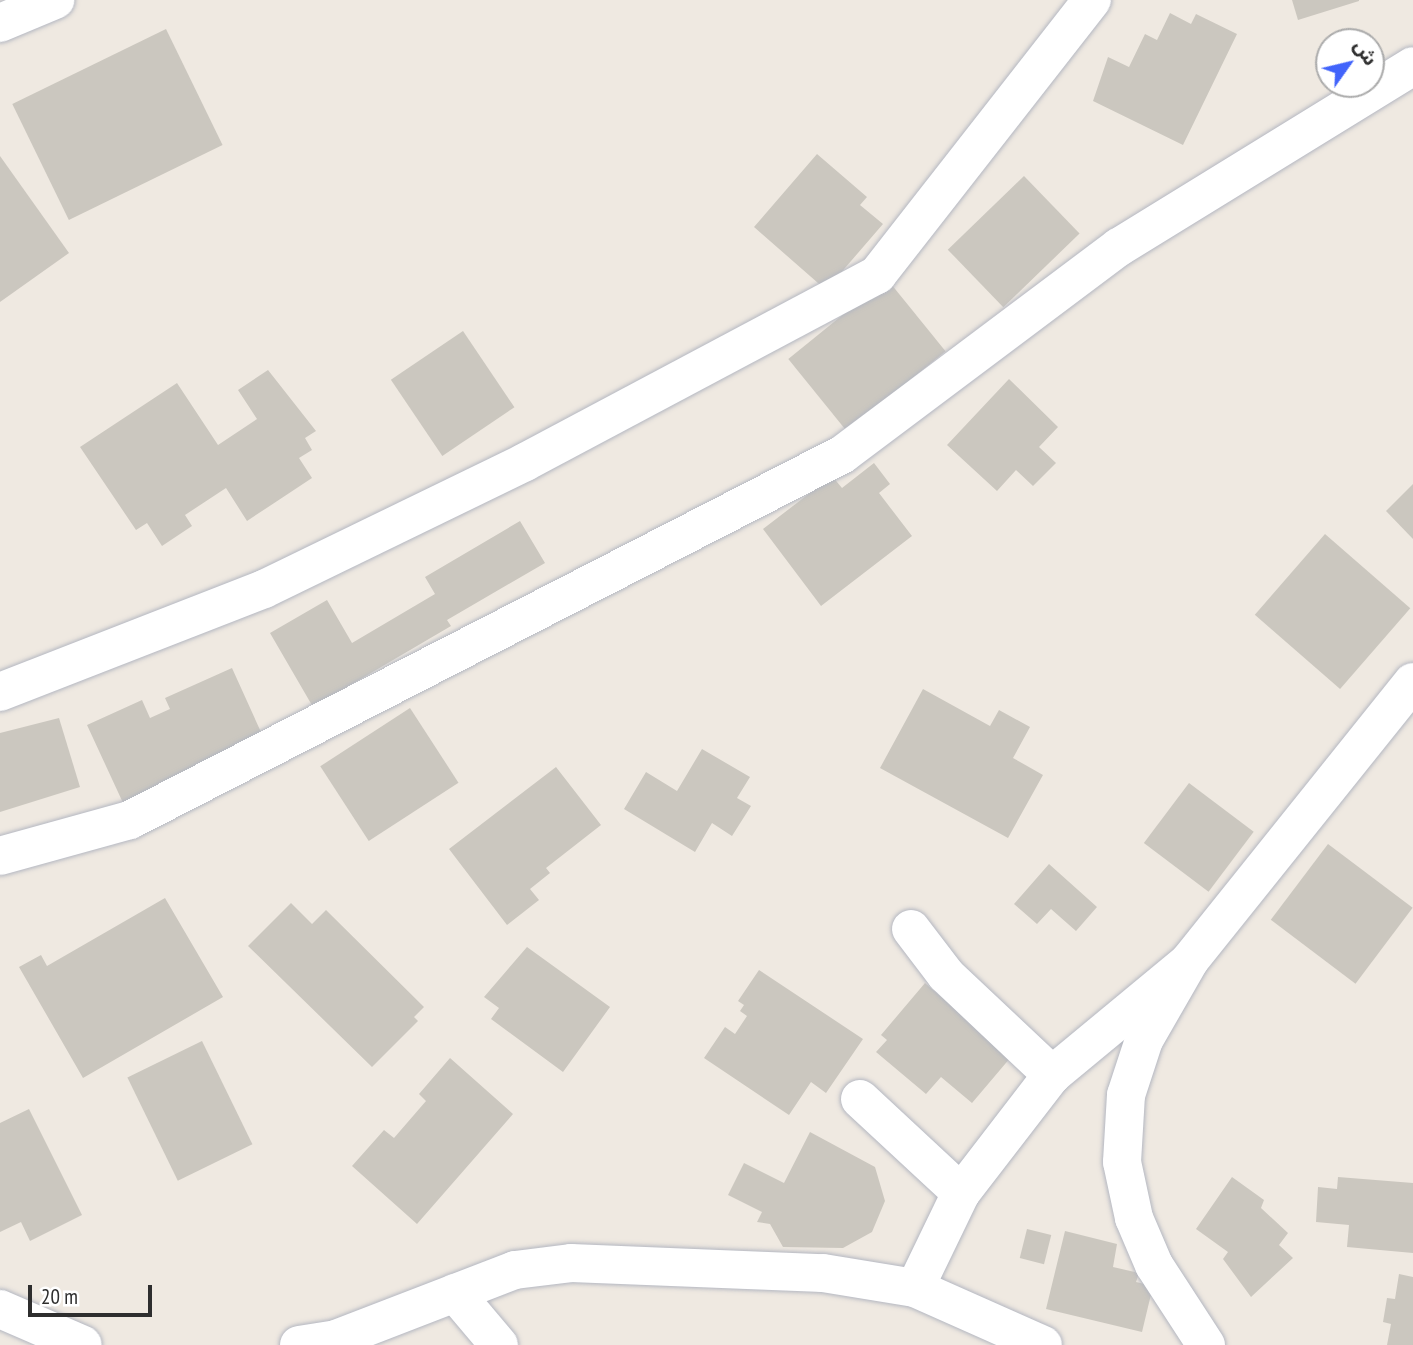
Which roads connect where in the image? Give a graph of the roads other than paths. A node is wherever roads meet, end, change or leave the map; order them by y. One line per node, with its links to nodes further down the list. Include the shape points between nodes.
1 (55, 0): 3 (street)
2 (1092, 0): 6 (street, via 877,275 525,462 264,589)
3 (0, 23)
4 (1413, 66): 7 (street, via 1119,247 843,454 130,820)
5 (1413, 682): 9 (street)
6 (0, 692)
7 (0, 856)
8 (911, 929): 10 (street, via 946,975)
9 (1190, 960): 10 (street); 20 (street, via 1144,1040 1126,1095 1122,1162 1134,1218 1154,1265)
10 (1052, 1076): 12 (street)
11 (860, 1099): 12 (street)
12 (961, 1193): 13 (street)
13 (915, 1289): 14 (street, via 823,1273 571,1262 515,1270); 19 (street)
14 (455, 1293): 17 (street, via 336,1339); 18 (street)
15 (0, 1309): 16 (street)
16 (83, 1345)
17 (299, 1345)
18 (499, 1345)
19 (1043, 1345)
20 (1206, 1345)

